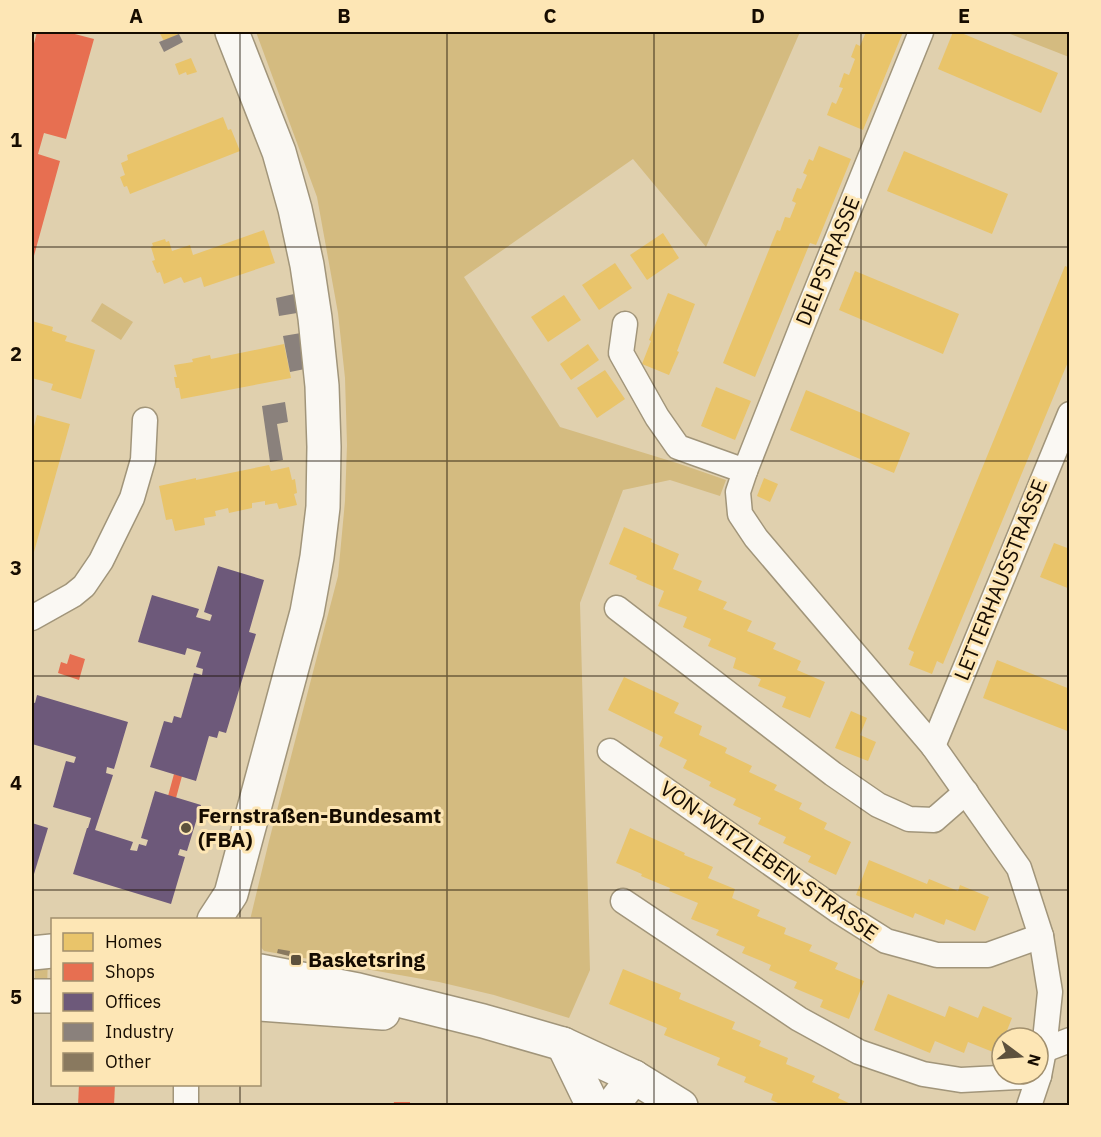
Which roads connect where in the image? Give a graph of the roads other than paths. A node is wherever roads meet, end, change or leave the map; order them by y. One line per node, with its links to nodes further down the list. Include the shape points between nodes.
1 (232, 32): 13 (street, via 279,152 295,209 315,318 324,447 317,557 307,612)
2 (921, 32): 6 (street, DELPSTRASSE)
3 (625, 324): 6 (street, via 621,353 678,447)
4 (1070, 414): 9 (street, LETTERHAUSSTRASSE)
5 (145, 420): 8 (street, via 143,460 132,498 101,561 72,595)
6 (741, 482): 9 (street, via 740,514 756,538)
7 (617, 608): 11 (street, via 878,805 909,819 934,820)
8 (32, 618)
9 (933, 746): 11 (street)
10 (610, 751): 14 (street, VON-WITZLEBEN-STRASSE, via 886,941 937,955 988,955)
11 (966, 792): 14 (street, via 1019,868)
12 (623, 902): 26 (street, via 799,1019 859,1052 923,1074 961,1080)
13 (225, 911)
14 (1041, 936): 22 (street, via 1050,992)
15 (51, 951): 16 (street)
16 (32, 953)
17 (261, 971): 21 (street)
18 (32, 996): 19 (street)
19 (51, 996)
20 (261, 1004): 21 (street)
21 (483, 1021): 24 (street)
22 (1046, 1026)
23 (1070, 1040): 25 (street)
24 (563, 1044): 29 (street); 31 (street)
25 (1050, 1048)
26 (990, 1079)
27 (186, 1086): 30 (street)
28 (1036, 1086): 34 (street)
29 (635, 1091): 32 (street); 33 (street)
30 (186, 1106)
31 (593, 1106)
32 (612, 1106)
33 (681, 1106)
34 (1029, 1106)

